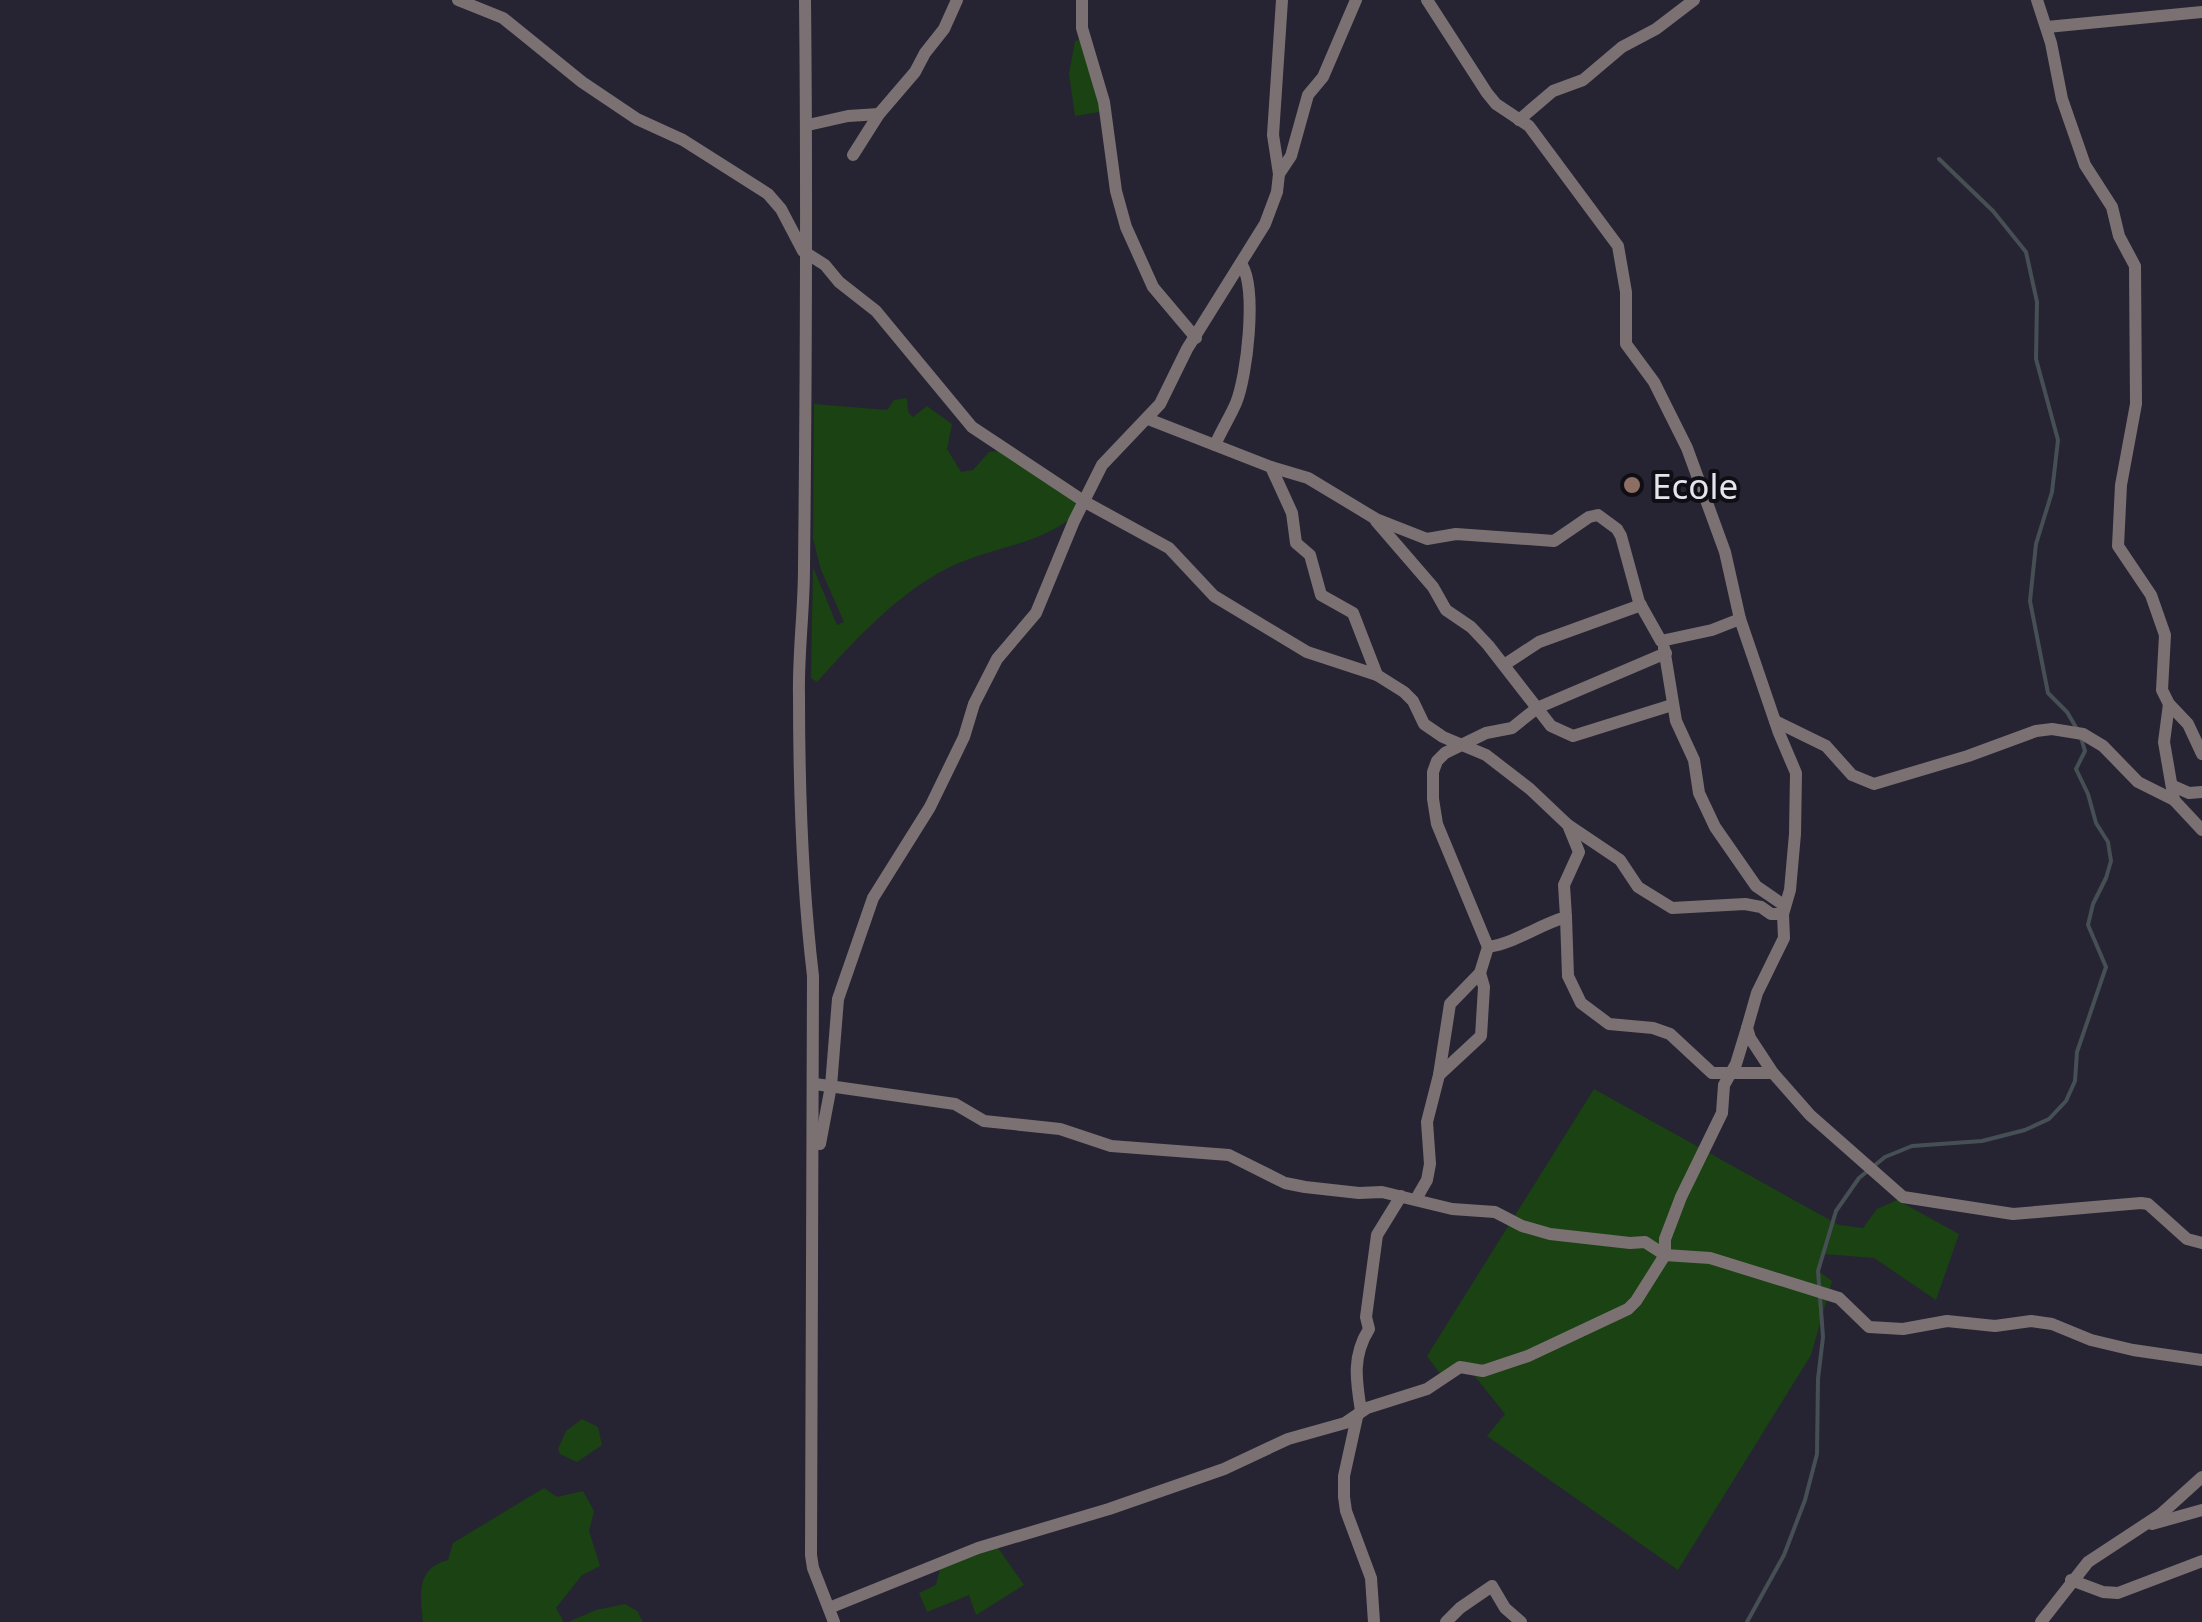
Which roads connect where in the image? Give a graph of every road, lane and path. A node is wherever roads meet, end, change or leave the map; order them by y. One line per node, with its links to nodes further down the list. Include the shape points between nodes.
1 (458, 0): 17 (street, via 512,24 637,119 768,194)
2 (805, 0): 14 (street)
3 (957, 0): 12 (street, via 915,72)
4 (1082, 0): 19 (street, via 1082,28 1104,102 1126,227 1153,287)
5 (1282, 0): 16 (street, via 1274,135)
6 (1356, 0): 16 (street, via 1323,77 1308,95 1291,156)
7 (1427, 0): 13 (street, via 1487,93)
8 (1694, 0): 13 (street, via 1583,80 1553,91)
9 (2037, 0): 11 (street)
10 (2202, 12): 11 (street)
11 (2046, 27): 30 (street, via 2086,165 2112,207 2135,266 2136,404 2118,546 2160,616 2167,646 2162,690)
12 (878, 114): 14 (street); 15 (street)
13 (1520, 120): 26 (street, via 1618,246 1626,344 1687,448 1725,552)
14 (808, 125): 17 (street)
15 (853, 156)
16 (1279, 174): 18 (street, via 1265,224)
17 (806, 254): 23 (street, via 876,311 972,427); 48 (street, via 798,693)
18 (1242, 265): 19 (street); 21 (street, via 1249,297 1244,365 1236,403)
19 (1196, 338): 20 (street)
20 (1148, 419): 21 (street); 23 (street, via 1102,465)
21 (1215, 445): 22 (street)
22 (1270, 467): 24 (street, via 1308,478); 29 (street, via 1321,596 1354,613)
23 (1084, 502): 29 (street, via 1169,548 1214,596 1307,652); 49 (street, via 1036,613 997,659 930,806 873,898 838,999)
24 (1376, 519): 25 (street, via 1427,539 1456,534 1537,542 1560,540 1598,515 1621,536); 28 (street, via 1446,610)
25 (1641, 605): 27 (street); 28 (street, via 1539,642)
26 (1740, 619): 27 (street); 33 (street)
27 (1664, 647): 31 (street); 32 (street)
28 (1504, 665): 32 (street)
29 (1378, 675): 34 (street, via 1413,701 1424,724)
30 (2169, 704): 35 (street); 37 (street, via 2164,742)
31 (1672, 705): 32 (street, via 1573,736 1551,726); 40 (street, via 1714,827 1756,886)
32 (1537, 708): 34 (street, via 1512,728)
33 (1775, 721): 37 (street, via 1826,746 1852,775 1874,784 2019,736 2062,729 2093,739 2125,772); 40 (street, via 1797,782)
34 (1464, 744): 38 (street, via 1517,778); 42 (street, via 1437,761 1432,799)
35 (2202, 754)
36 (2202, 792): 37 (street)
37 (2173, 793): 39 (street)
38 (1568, 825): 40 (street, via 1620,860 1638,887 1672,908 1744,904 1770,914); 41 (street, via 1579,852 1564,885)
39 (2202, 830)
40 (1784, 910): 44 (street, via 1783,943)
41 (1566, 917): 42 (street); 47 (street, via 1568,976 1581,1003 1620,1028 1670,1034 1703,1068)
42 (1488, 947): 43 (street)
43 (1480, 973): 46 (street, via 1450,1004); 46 (street, via 1481,1036)
44 (1746, 1028): 45 (street); 47 (street)
45 (1772, 1072): 47 (street); 53 (street, via 1810,1116 1904,1197 2012,1214 2148,1204 2187,1239)
46 (1439, 1075): 52 (street, via 1427,1122 1428,1180)
47 (1728, 1075): 54 (street, via 1722,1113 1681,1196)
48 (814, 1084): 49 (street); 50 (street)
49 (831, 1086): 50 (street); 51 (street, via 955,1104 984,1120 1060,1129 1111,1146 1216,1152 1284,1183)
50 (814, 1148): 62 (street, via 811,1555)
51 (1401, 1196): 52 (street); 56 (street, via 1377,1235 1370,1325 1356,1362)
52 (1416, 1198): 54 (street, via 1495,1212 1550,1234 1644,1242)
53 (2202, 1243)
54 (1664, 1254): 55 (street, via 1710,1258 1838,1298 1869,1327 2031,1321 2133,1350); 56 (street, via 1628,1309 1528,1356 1483,1372 1460,1367 1427,1390)
55 (2202, 1360)
56 (1359, 1414): 62 (street, via 1224,1469 978,1548); 63 (street, via 1344,1497 1371,1578)
57 (2202, 1477): 59 (street)
58 (2202, 1510): 59 (street)
59 (2146, 1525): 61 (street)
60 (2202, 1561): 61 (street, via 2118,1593)
61 (2071, 1580): 66 (street)
62 (832, 1615)
63 (1374, 1622)
64 (1446, 1622): 65 (street, via 1492,1586)
65 (1521, 1622)
66 (2041, 1622)

